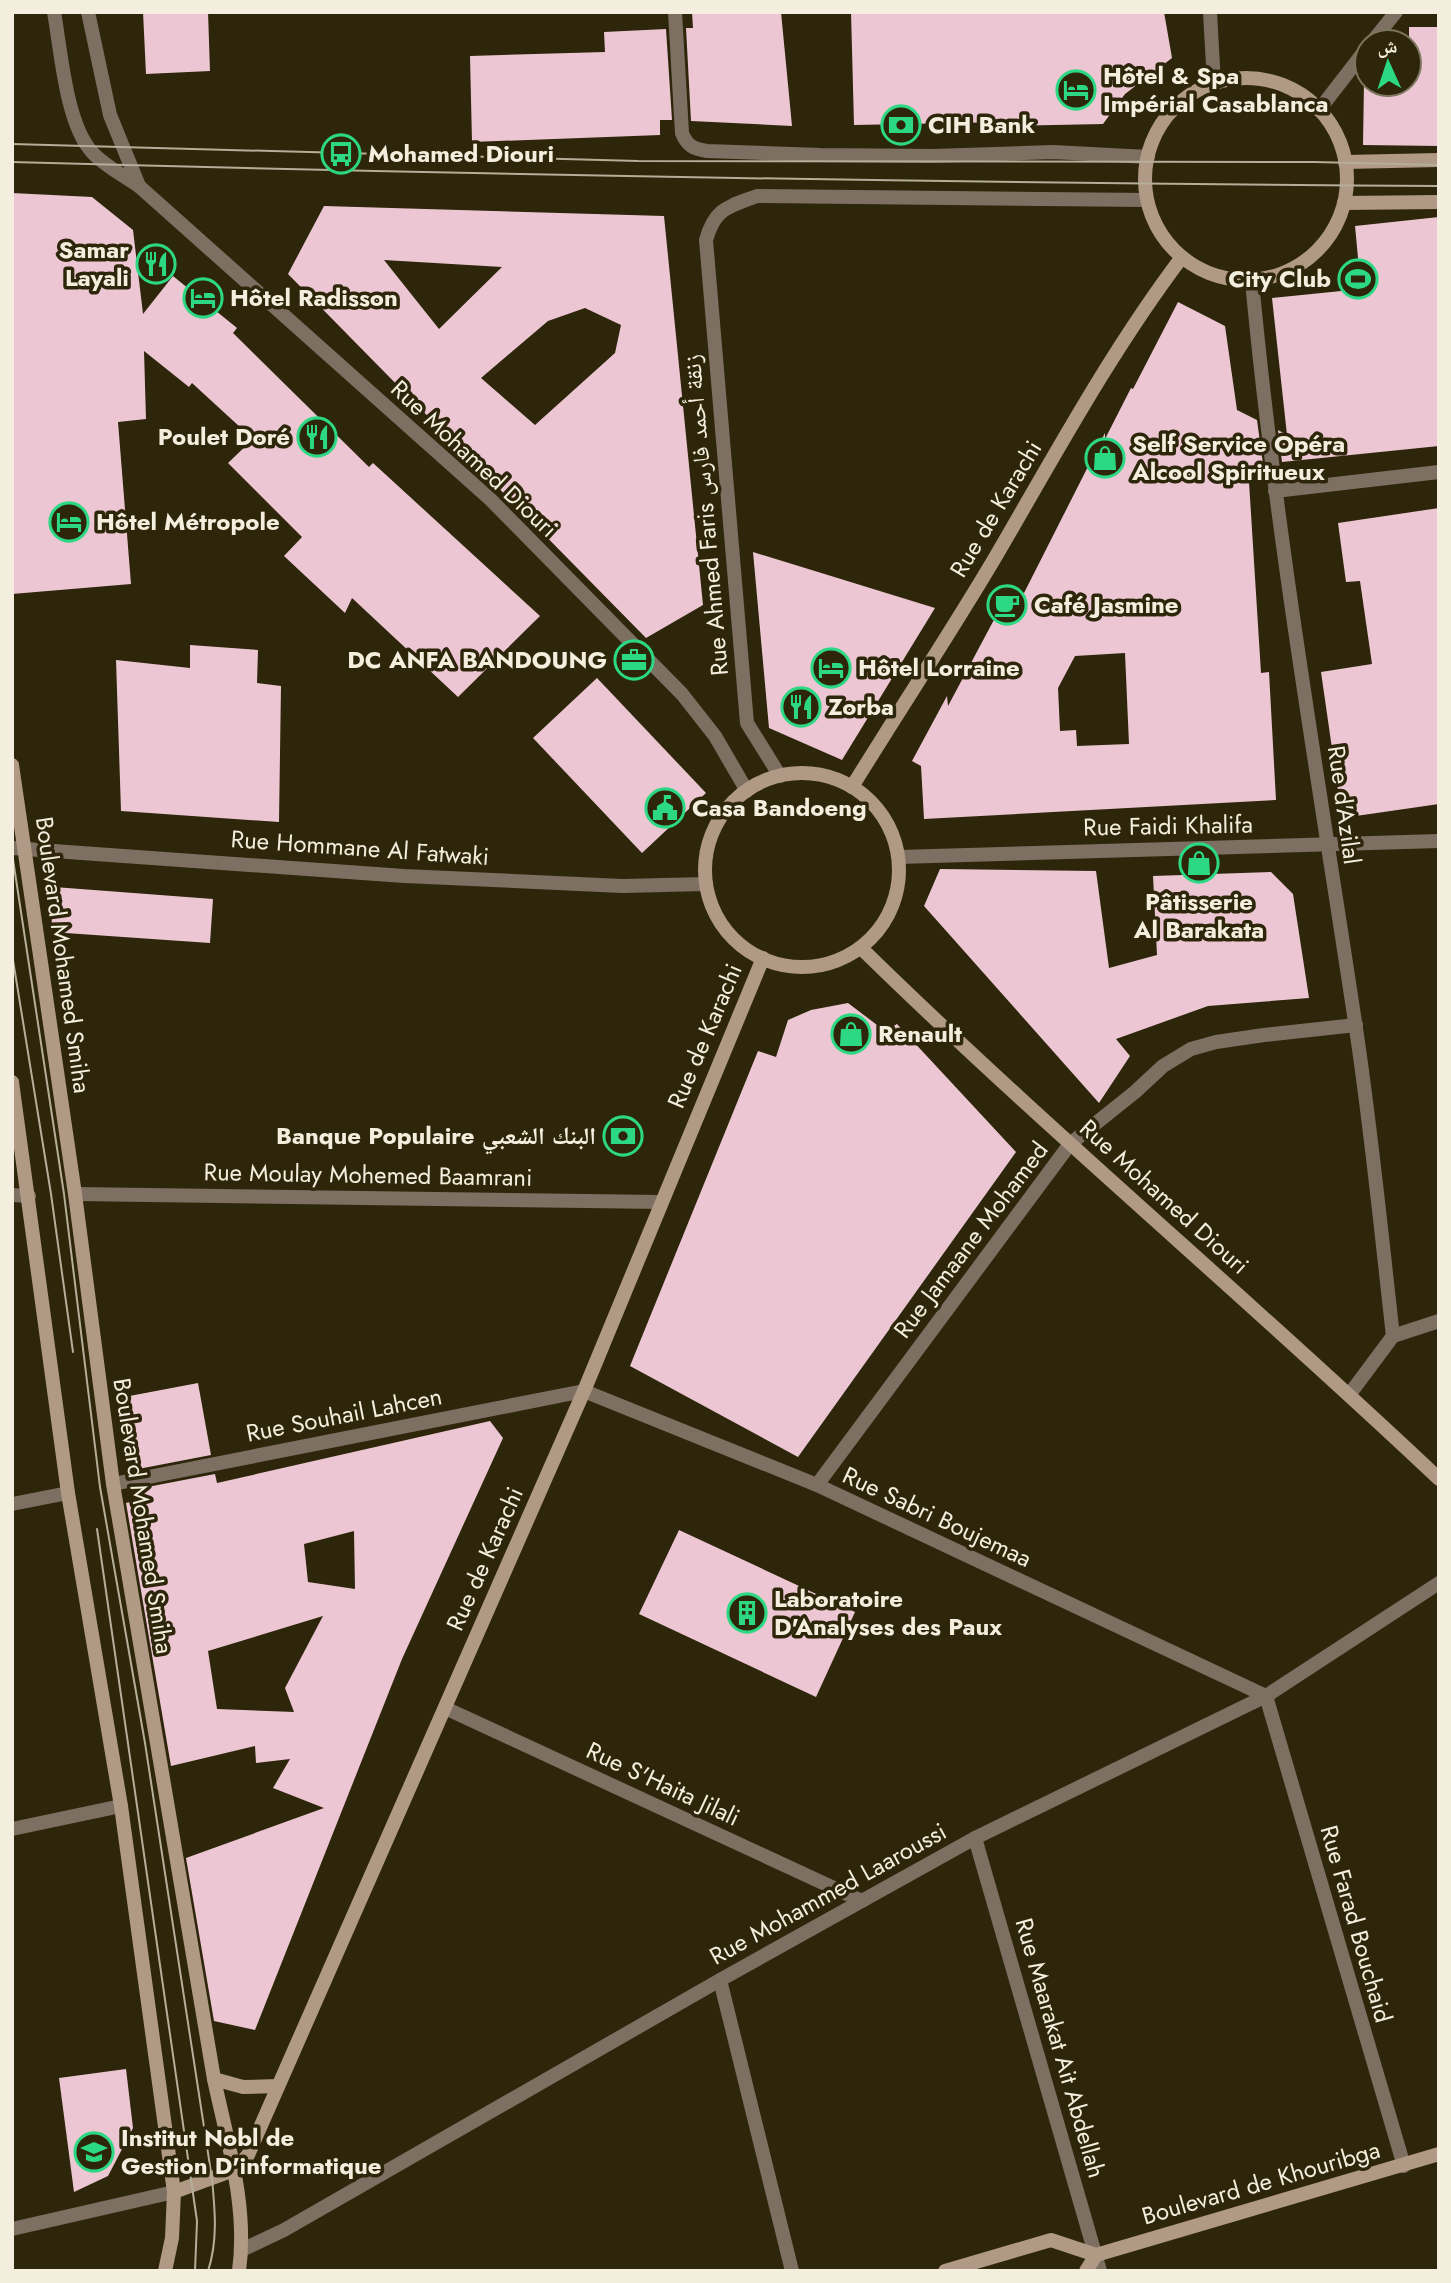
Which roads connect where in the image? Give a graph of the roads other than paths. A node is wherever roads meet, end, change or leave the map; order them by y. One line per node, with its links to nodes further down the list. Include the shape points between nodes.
1 (54, 12): 13 (street, Rue Mohamed Diouri, via 79,133 92,152)
2 (88, 12): 13 (street, via 110,115)
3 (676, 12): 10 (street, via 682,133 691,146 707,151 933,156 1053,152)
4 (1210, 12): 8 (street)
5 (1396, 12): 6 (street)
6 (1383, 28)
7 (1353, 66): 9 (street)
8 (1214, 84): 9 (street, via 1268,81 1296,92); 10 (street, via 1171,111)
9 (1319, 110): 12 (street, via 1336,134)
10 (1148, 157): 14 (street)
11 (1439, 160): 12 (street)
12 (1345, 162): 16 (street)
13 (140, 187): 24 (street, Rue Mohamed Diouri, via 490,499 681,694 715,736)
14 (1147, 200): 17 (street, via 1164,239); 22 (street, Rue Ahmed Faris زنقة أحمد فارس, via 757,195 726,208 712,221 706,240 747,723)
15 (1439, 202): 16 (street)
16 (1344, 203): 18 (street, via 1331,233 1308,258)
17 (1182, 257): 18 (street, via 1219,276); 23 (street, Rue de Karachi, via 1146,304)
18 (1252, 281): 20 (street, Rue d'Azilal)
19 (1439, 472): 20 (street)
20 (1275, 491): 26 (street, Rue d'Azilal)
21 (12, 765): 27 (street, Boulevard Mohamed Smiha)
22 (780, 776): 23 (street, via 817,775); 24 (street)
23 (852, 787): 28 (street, via 886,821)
24 (747, 791): 29 (street, via 713,831)
25 (1439, 841): 26 (street, Rue Faidi Khalifa)
26 (1326, 845): 28 (street, Rue Faidi Khalifa); 32 (street, Rue d'Azilal)
27 (18, 848): 29 (street, Rue Hommane Al Fatwaki, via 404,876 621,886); 35 (street, Boulevard Mohamed Smiha)
28 (899, 857): 30 (street, via 894,902 884,923)
29 (706, 884): 31 (street, via 722,925 737,942)
30 (861, 948): 31 (street, via 809,967 790,967); 34 (street, Rue Mohamed Diouri)
31 (763, 958): 38 (street, Rue de Karachi)
32 (1356, 1025): 34 (street, Rue Jamaane Mohamed, via 1191,1049 1163,1066); 40 (street, Rue d'Azilal)
33 (12, 1082): 37 (street)
34 (1070, 1144): 42 (street, Rue Mohamed Diouri); 45 (street, Rue Jamaane Mohamed)
35 (75, 1194): 38 (street, Rue Moulay Mohemed Baamrani); 44 (street, Boulevard Mohamed Smiha)
36 (12, 1195): 37 (street)
37 (29, 1196): 46 (street)
38 (661, 1202): 41 (street, Rue de Karachi)
39 (1439, 1321): 40 (street)
40 (1393, 1336): 42 (street)
41 (584, 1391): 44 (street, Rue Souhail Lahcen); 45 (street, Rue Sabri Boujemaa); 50 (street, Rue de Karachi)
42 (1349, 1395): 43 (street, Rue Mohamed Diouri)
43 (1439, 1479)
44 (113, 1484): 56 (street, Boulevard Mohamed Smiha)
45 (817, 1485): 49 (street, Rue Sabri Boujemaa)
46 (68, 1493): 47 (street); 51 (street)
47 (12, 1504)
48 (1439, 1583): 49 (street, Rue Mohammed Laaroussi)
49 (1266, 1696): 53 (street, Rue Mohammed Laaroussi); 59 (street, Rue Farad Bouchaid)
50 (444, 1708): 54 (street, Rue S'Haita Jilali); 57 (street, Rue de Karachi)
51 (121, 1806): 52 (street); 61 (street)
52 (12, 1829)
53 (975, 1838): 54 (street, Rue Mohammed Laaroussi); 64 (street, Rue Maarakat Ait Abdellah)
54 (862, 1901): 55 (street, Rue Mohammed Laaroussi)
55 (720, 1980): 63 (street, Rue Mohammed Laaroussi); 67 (street)
56 (214, 2079): 57 (street, via 243,2087); 60 (street, Boulevard Mohamed Smiha)
57 (278, 2086): 60 (street, Rue de Karachi, via 248,2155)
58 (1439, 2154): 59 (street, Boulevard de Khouribga)
59 (1404, 2166): 64 (street, Boulevard de Khouribga)
60 (234, 2170): 61 (street); 63 (street, Boulevard Mohamed Smiha)
61 (174, 2192): 62 (street); 65 (street)
62 (12, 2229)
63 (242, 2250): 66 (street, Boulevard Mohamed Smiha)
64 (1096, 2255): 68 (street, via 1051,2240); 69 (street); 70 (street, Rue Maarakat Ait Abdellah)
65 (165, 2271)
66 (239, 2271)
67 (792, 2271)
68 (945, 2271)
69 (1086, 2271)
70 (1100, 2271)

